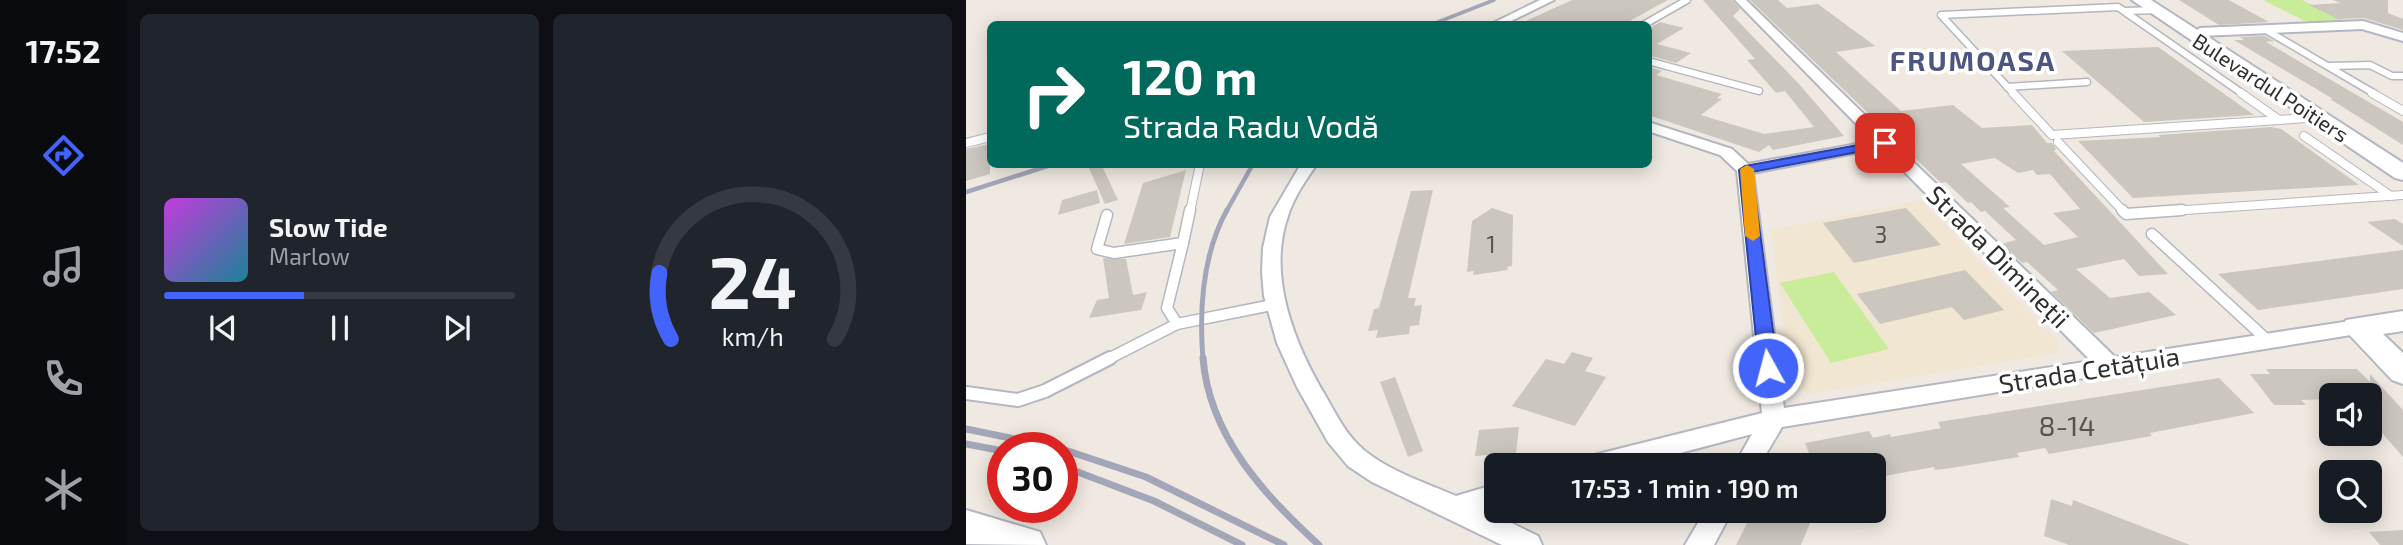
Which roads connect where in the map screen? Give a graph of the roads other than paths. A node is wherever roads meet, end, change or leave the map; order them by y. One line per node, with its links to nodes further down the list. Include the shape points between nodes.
1 (1549, 0): 5 (street)
2 (1687, 0): 6 (lane)
3 (1740, 0): 24 (street, Strada Dimineții)
4 (2147, 6): 8 (main road, Bulevardul Poitiers); 14 (lane, via 1941,15); 17 (main road, Bulevardul Poitiers); 18 (lane)
5 (1504, 21)
6 (1650, 21)
7 (2266, 30): 8 (street); 9 (street, via 2363,25); 11 (lane)
8 (2200, 32): 17 (main road, Bulevardul Poitiers)
9 (2403, 37)
10 (1652, 62): 15 (lane)
11 (2329, 66): 12 (lane, via 2370,65); 16 (lane)
12 (2403, 76)
13 (2087, 82): 14 (lane)
14 (2007, 87): 18 (lane, via 2052,135)
15 (1759, 91)
16 (2403, 111)
17 (2323, 116): 18 (lane); 25 (main road, Bulevardul Poitiers); 29 (main road, Bulevardul Poitiers)
18 (2280, 120)
19 (1652, 127): 28 (street, via 1726,152)
20 (2304, 136): 31 (lane)
21 (987, 138): 23 (lane)
22 (2059, 142): 31 (lane, via 2126,214)
23 (966, 143)
24 (1885, 143): 28 (street); 40 (street, Strada Dimineții)
25 (2403, 163)
26 (1199, 168): 34 (lane)
27 (1307, 168): 35 (street, via 1275,225 1271,267)
28 (1745, 170): 43 (street)
29 (2403, 173)
30 (2403, 195): 31 (lane)
31 (2391, 196)
32 (1107, 215): 34 (lane, via 1097,249 1114,253)
33 (2152, 234): 39 (lane)
34 (1183, 243): 37 (lane, via 1167,308)
35 (1277, 304): 37 (lane); 47 (street, via 1290,349 1343,444 1383,477)
36 (2403, 321): 38 (main road, Strada Cetățuia)
37 (1177, 324): 42 (lane, via 1045,391 1018,400)
38 (2357, 327): 39 (street, Strada Cetățuia); 41 (main road)
39 (2266, 339): 40 (street, Strada Cetățuia)
40 (2109, 365): 43 (street, Strada Cetățuia)
41 (2403, 372)
42 (966, 393)
43 (1774, 419): 44 (street, Strada Cetățuia); 45 (street)
44 (1641, 453)
45 (1754, 453)
46 (1484, 499): 47 (street)
47 (1455, 508): 51 (street)
48 (1712, 523): 52 (street)
49 (966, 527): 50 (main road)
50 (1026, 545)
51 (1528, 545)
52 (1699, 545)

